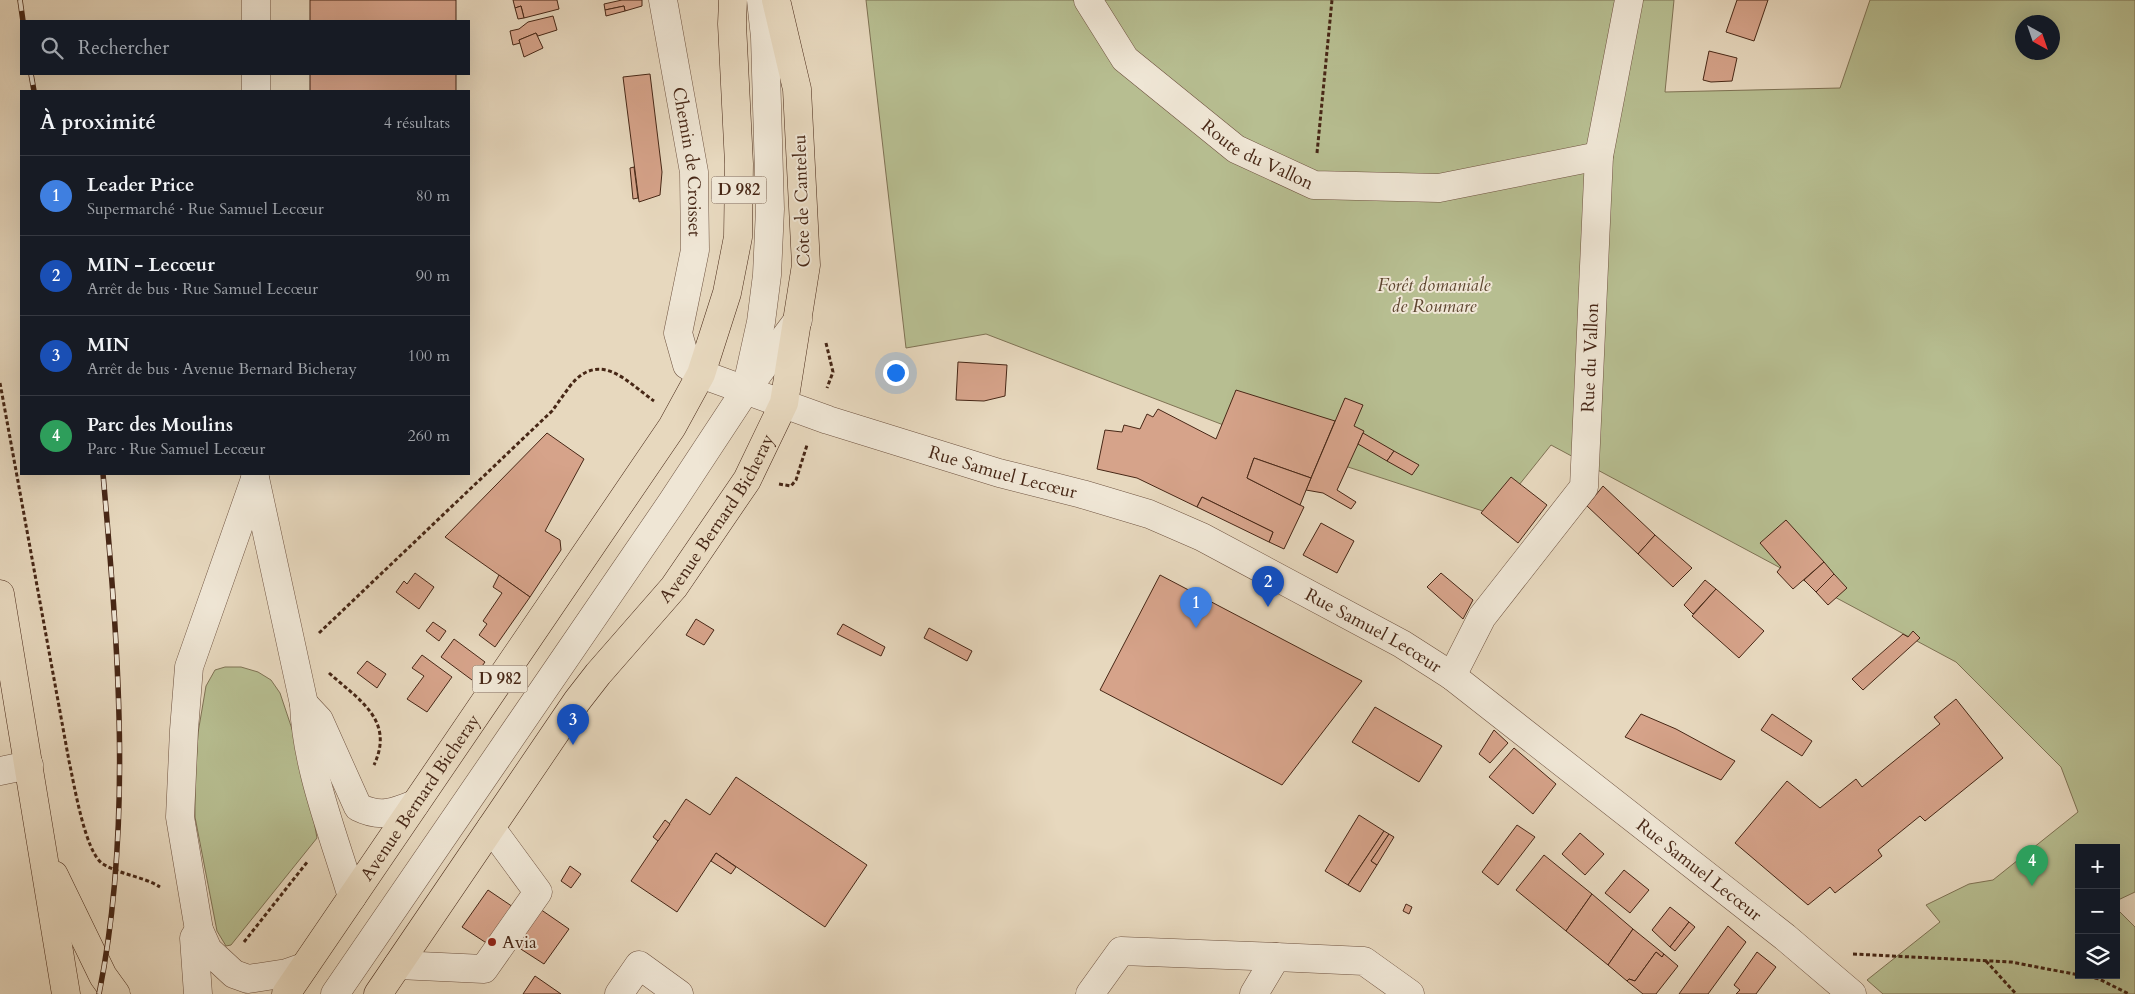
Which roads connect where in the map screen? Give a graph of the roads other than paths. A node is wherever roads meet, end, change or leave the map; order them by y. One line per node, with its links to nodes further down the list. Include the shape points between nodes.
1 (256, 0): 8 (street)
2 (663, 0): 13 (street, Chemin de Croisset, via 694,172 695,250 678,333 687,365)
3 (733, 0): 13 (main road, D 982, via 739,164 738,237 727,293)
4 (761, 0): 14 (street, via 770,209 761,322)
5 (776, 0): 12 (main road, Côte de Canteleu, via 797,90 806,265)
6 (1088, 0): 11 (street, Route du Vallon, via 1125,58 1236,149 1314,186 1439,188)
7 (1630, 0): 11 (street, Rue du Vallon)
8 (256, 20)
9 (256, 75): 10 (street)
10 (256, 90)
11 (1599, 156): 18 (street, Rue du Vallon, via 1584,487 1482,617)
12 (798, 320): 14 (street); 15 (main road, Côte de Canteleu)
13 (701, 374): 14 (street, Rue Samuel Lecœur); 22 (main road, Avenue Bernard Bicheray / D 982, via 672,427)
14 (746, 391): 15 (street, Rue Samuel Lecœur); 34 (street)
15 (784, 403): 18 (street, Rue Samuel Lecœur, via 999,473 1149,514 1202,537 1402,644); 23 (main road, Avenue Bernard Bicheray, via 753,468 674,587 583,694)
16 (255, 476): 19 (street); 26 (street, via 189,668 180,817)
17 (0, 594): 20 (main road)
18 (1452, 676): 41 (street, Rue Samuel Lecœur, via 1785,937)
19 (304, 704): 22 (street, via 320,720 358,807 372,814 395,812); 25 (street, via 305,731)
20 (29, 766): 21 (street); 24 (main road)
21 (0, 771)
22 (415, 804): 25 (main road, Avenue Bernard Bicheray / D 982)
23 (491, 828): 28 (main road, Avenue Bernard Bicheray); 28 (street, via 538,892 484,969)
24 (40, 844): 30 (main road); 31 (main road, via 103,976)
25 (352, 897): 29 (main road, Avenue Bernard Bicheray / D 982)
26 (199, 930): 29 (street, via 208,950 234,974 248,979); 32 (street, via 194,938)
27 (1276, 957): 38 (street, via 1121,951); 39 (street); 40 (street, via 1364,961)
28 (398, 965): 35 (main road, Avenue Bernard Bicheray)
29 (304, 967): 33 (main road, Avenue Bernard Bicheray / D 982)
30 (66, 994)
31 (116, 994)
32 (198, 994)
33 (286, 994)
34 (335, 994)
35 (378, 994)
36 (619, 994): 37 (street, via 638,965)
37 (679, 994)
38 (1090, 994)
39 (1254, 994)
40 (1410, 994)
41 (1852, 994)

